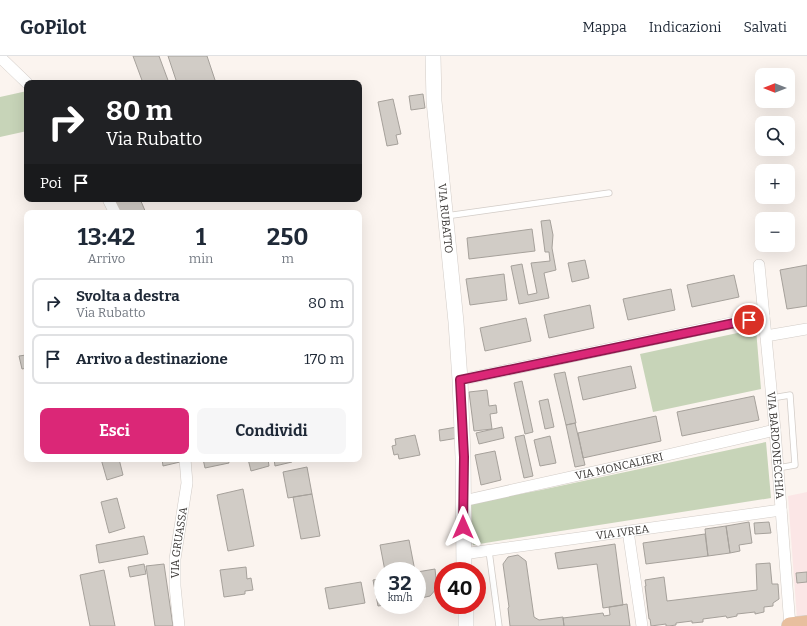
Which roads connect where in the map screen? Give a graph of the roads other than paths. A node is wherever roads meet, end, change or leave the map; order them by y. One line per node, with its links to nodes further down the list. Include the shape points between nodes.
1 (433, 56): 5 (street, VIA RUBATTO, via 434,102)
2 (0, 57): 3 (street)
3 (24, 80)
4 (609, 194): 5 (lane)
5 (446, 216): 10 (street, VIA RUBATTO)
6 (759, 264): 7 (street, VIA BARDONECCHIA)
7 (764, 316): 9 (street, VIA BARDONECCHIA); 10 (street)
8 (807, 329): 9 (street)
9 (766, 336): 11 (street, VIA BARDONECCHIA)
10 (460, 380): 15 (street, VIA RUBATTO, via 464,457)
11 (772, 398): 12 (street, VIA BARDONECCHIA); 14 (lane, via 790,396 795,465)
12 (775, 430): 14 (street, VIA BARDONECCHIA); 15 (street, VIA MONCALIERI)
13 (185, 462): 24 (street, VIA GRUASSA, via 187,484 175,559)
14 (778, 468): 16 (street, VIA BARDONECCHIA)
15 (463, 501): 19 (street, VIA RUBATTO)
16 (781, 510): 17 (street, VIA IVREA); 27 (street, VIA BARDONECCHIA)
17 (628, 531): 18 (street, VIA IVREA); 26 (street)
18 (489, 551): 19 (street, VIA IVREA); 25 (lane)
19 (463, 554): 20 (street, VIA RUBATTO)
20 (463, 562)
21 (467, 614): 22 (street)
22 (468, 624)
23 (807, 624): 27 (main road)
24 (179, 626)
25 (499, 626)
26 (642, 626)
27 (790, 626)

